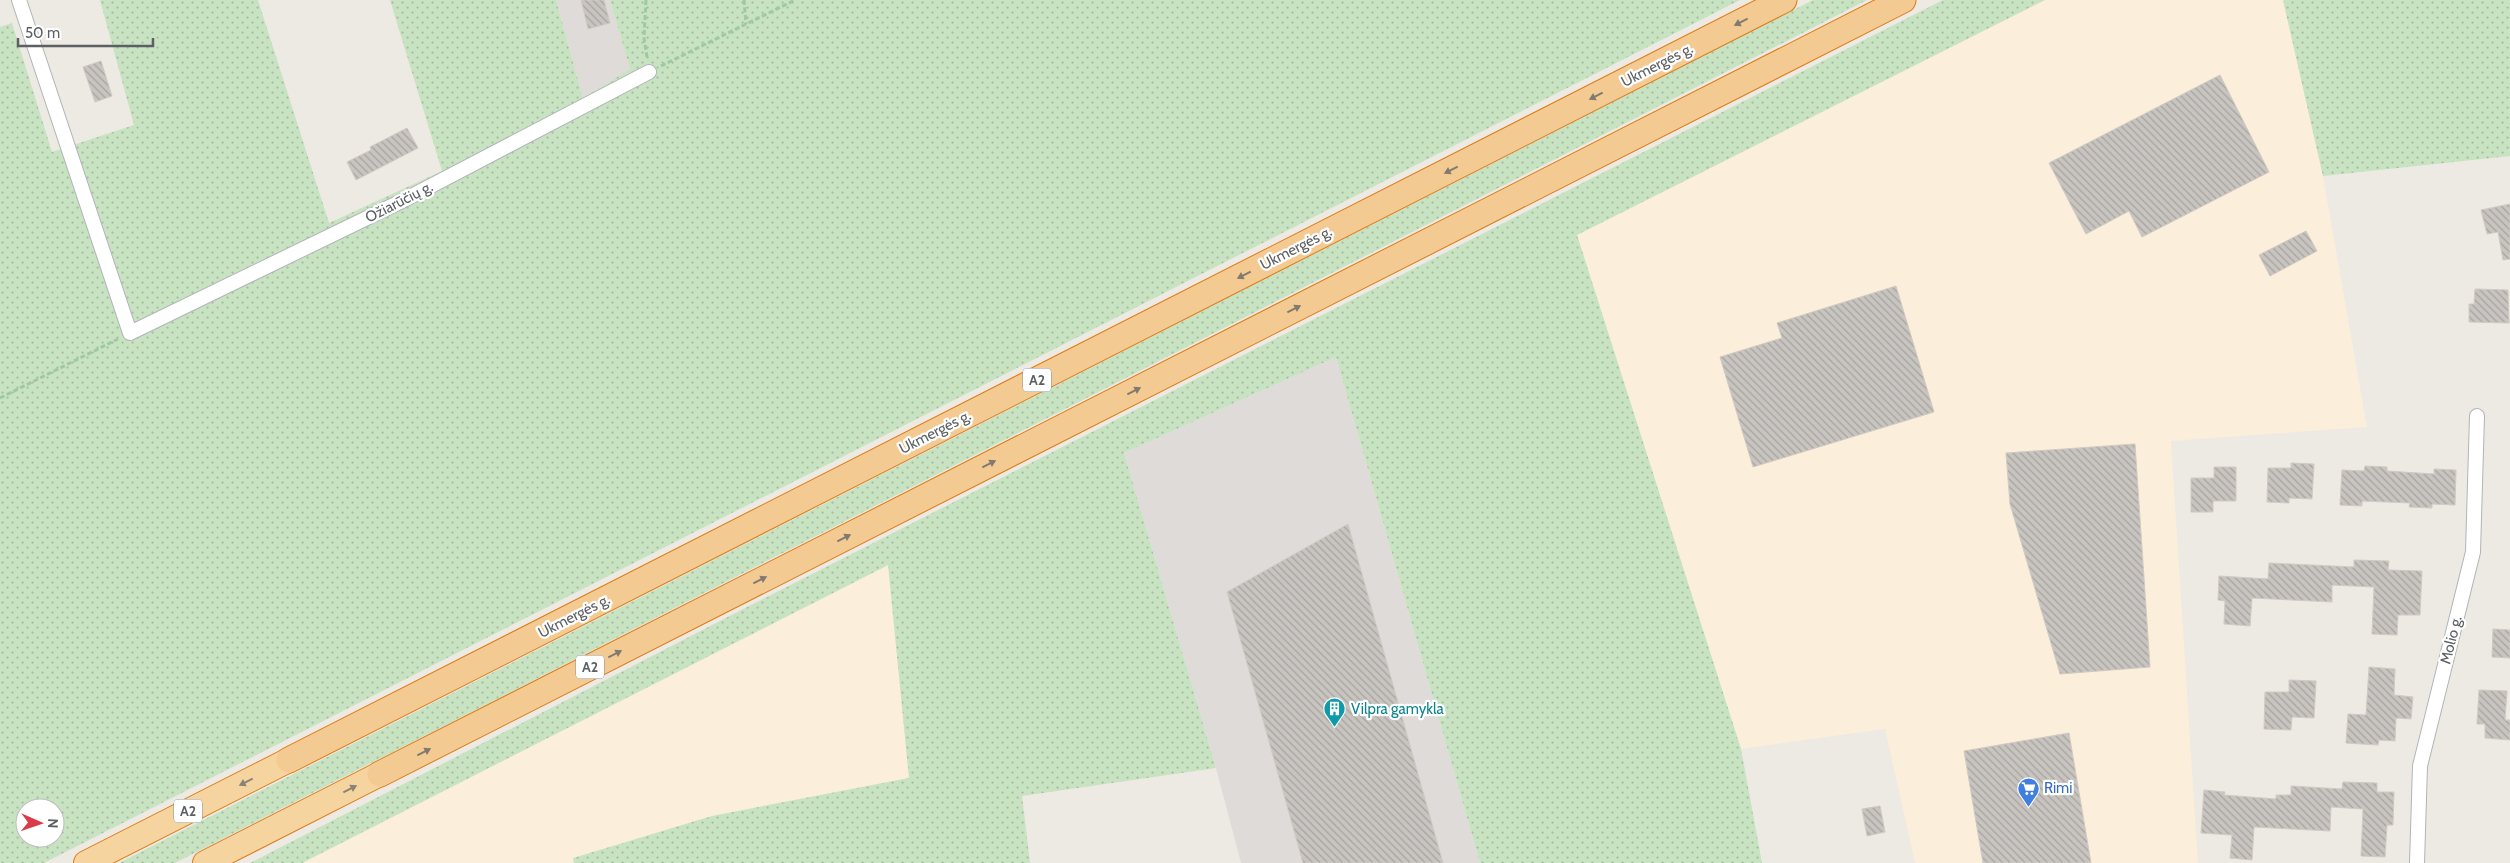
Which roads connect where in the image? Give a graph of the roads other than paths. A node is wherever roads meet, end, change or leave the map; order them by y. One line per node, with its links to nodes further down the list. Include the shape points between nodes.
1 (19, 0): 4 (street, Ožiarūčių g., via 130,332 363,220)
2 (1784, 0): 6 (highway, Ukmergės g. / A2, one-way to 6)
3 (1903, 0): 7 (highway, A2, one-way to 3)
4 (649, 72)
5 (2477, 416): 12 (street, Molio g., via 2473,552 2420,766)
6 (289, 760): 9 (highway, Ukmergės g. / A2, one-way to 9)
7 (380, 774): 8 (highway, A2, one-way to 7)
8 (320, 804): 10 (highway, A2); 11 (highway, via 289,836)
9 (86, 863)
10 (206, 863)
11 (236, 863)
12 (2417, 863)

